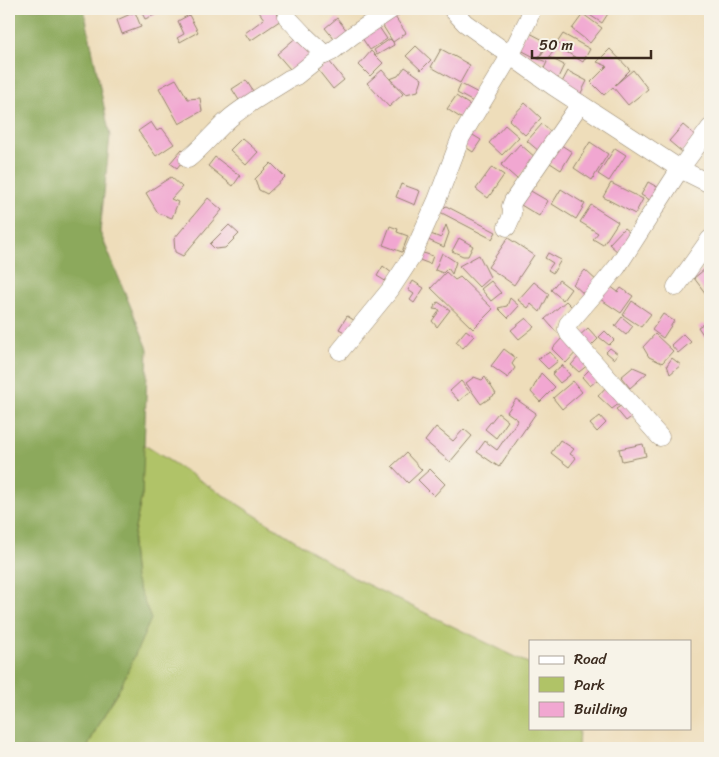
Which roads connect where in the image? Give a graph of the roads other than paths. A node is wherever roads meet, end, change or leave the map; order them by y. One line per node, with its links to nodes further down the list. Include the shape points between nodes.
1 (392, 9): 5 (street)
2 (452, 9): 6 (street, via 465,23)
3 (532, 9): 6 (street)
4 (287, 17): 5 (street)
5 (325, 55): 9 (street, via 238,111)
6 (510, 56): 7 (street); 15 (street, via 461,137 411,258 390,290)
7 (580, 104): 10 (street); 12 (street, via 513,201)
8 (710, 128): 10 (street)
9 (188, 159)
10 (680, 169): 11 (street); 16 (street, via 617,267 566,329)
11 (710, 184)
12 (507, 227)
13 (710, 239): 14 (street)
14 (676, 287)
15 (340, 351)
16 (660, 437)

